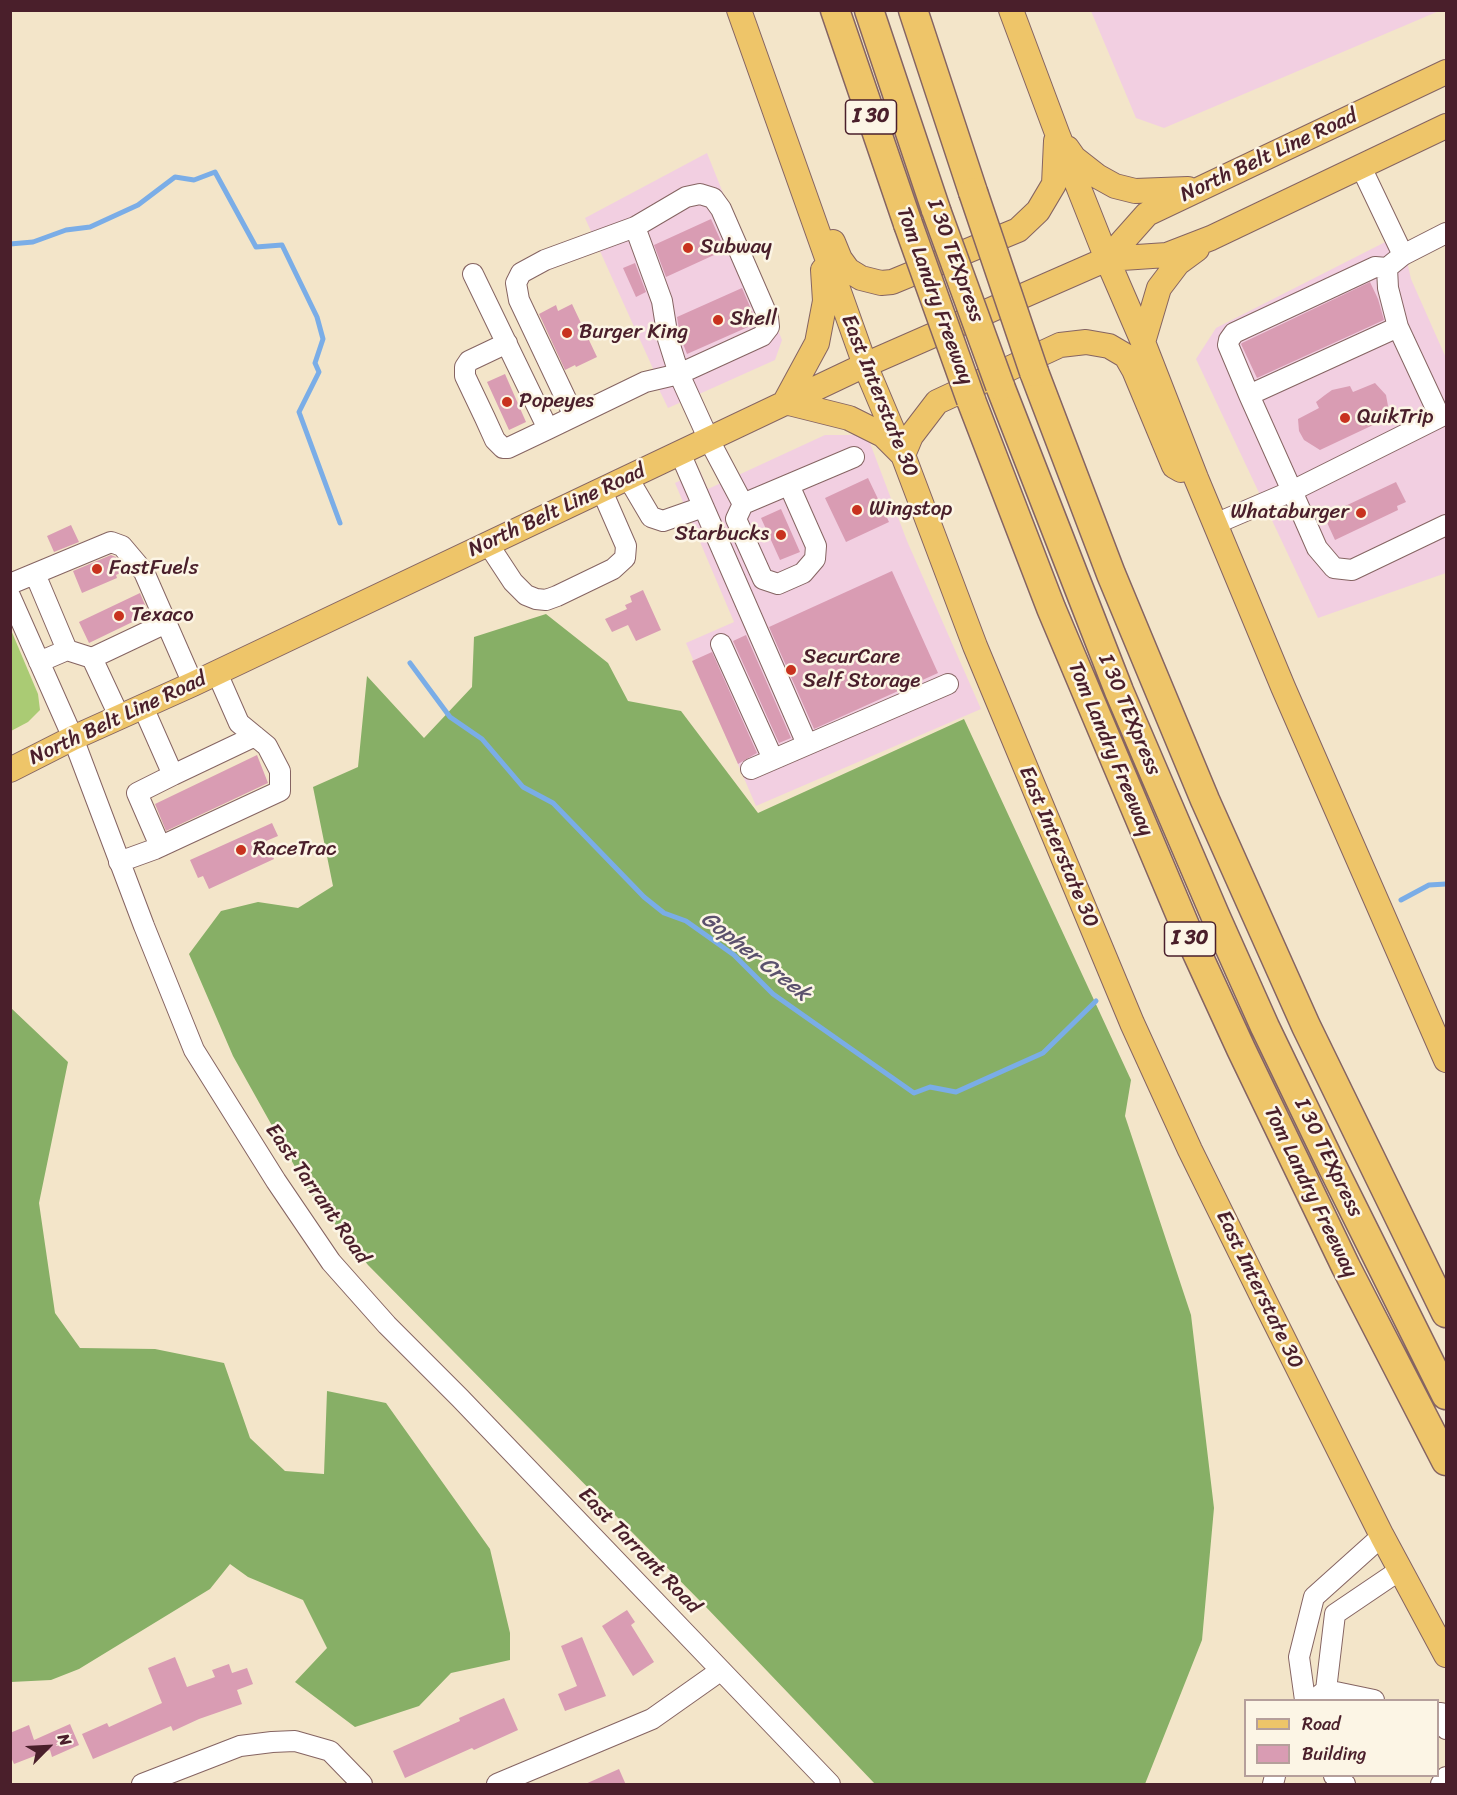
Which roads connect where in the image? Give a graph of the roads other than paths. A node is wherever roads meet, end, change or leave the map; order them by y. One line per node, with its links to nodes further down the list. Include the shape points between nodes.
1 (739, 10): 9 (main road, East Interstate 30)
2 (835, 10): 69 (highway, Tom Landry Freeway / I 30, bridge, via 971,400 1055,618 1241,1049 1341,1258)
3 (868, 10): 68 (highway, I 30 TEXpress, bridge, via 1000,386 1119,691 1265,1027)
4 (913, 10): 67 (highway, bridge, via 1034,372 1116,584 1205,800 1306,1026)
5 (1011, 10): 8 (main road)
6 (1446, 72): 11 (main road, North Belt Line Road)
7 (1446, 126): 10 (main road, North Belt Line Road)
8 (1057, 133): 9 (main road, via 1054,184 1038,211 1018,230 892,282 861,278 848,270 811,186); 11 (main road, via 1074,158 1115,186 1135,191); 17 (main road)
9 (795, 163): 15 (main road, East Interstate 30)
10 (1361, 167): 14 (main road, North Belt Line Road); 16 (street)
11 (1202, 188): 17 (main road, North Belt Line Road, via 1147,214)
12 (635, 226): 24 (street, via 662,301); 24 (street, via 686,197 700,194 713,198 768,316 769,327 762,336); 27 (street, via 545,260 520,273 516,283 519,300)
13 (1446, 232): 16 (street)
14 (1211, 238): 17 (main road, North Belt Line Road, via 1167,255); 21 (main road, via 1178,263 1159,288)
15 (822, 247): 23 (main road, East Interstate 30); 26 (main road, via 825,301 817,343)
16 (1403, 255): 18 (street)
17 (1107, 259): 21 (main road); 23 (main road, North Belt Line Road)
18 (1387, 268): 20 (street); 25 (street, via 1375,267 1234,333 1228,345)
19 (473, 274): 22 (street)
20 (1398, 327): 25 (street); 28 (street)
21 (1143, 342): 35 (main road)
22 (507, 343): 29 (street); 29 (street, via 469,361 465,368 465,376 495,440 508,448)
23 (865, 366): 26 (main road, North Belt Line Road); 32 (main road, East Interstate 30)
24 (679, 374): 27 (street, via 645,382); 30 (street)
25 (1249, 395): 38 (street)
26 (785, 402): 30 (main road, North Belt Line Road); 32 (main road, via 865,425 883,435)
27 (574, 416): 29 (street)
28 (1443, 422): 38 (street)
29 (548, 429)
30 (709, 440): 31 (main road, North Belt Line Road); 40 (street)
31 (680, 453): 34 (main road, North Belt Line Road); 39 (street)
32 (903, 455): 35 (main road, via 911,436 937,402 1060,345 1086,342 1109,346 1126,356 1174,466); 70 (main road, East Interstate 30, via 975,646 1132,1023 1200,1170)
33 (854, 457): 36 (street)
34 (628, 478): 37 (main road, North Belt Line Road); 39 (street, via 651,517 663,521)
35 (1196, 478): 41 (main road)
36 (789, 485): 40 (street); 40 (street, via 816,546 815,559 803,573 778,584 763,579)
37 (602, 491): 43 (main road, North Belt Line Road); 43 (street, via 626,546 625,558 613,569 557,596 546,600 526,595)
38 (1292, 491): 41 (street); 42 (street, via 1317,548 1334,568 1352,570)
39 (703, 507): 59 (street)
40 (739, 512)
41 (1215, 524): 66 (main road)
42 (1446, 525)
43 (489, 544): 52 (main road, North Belt Line Road)
44 (35, 574): 45 (street); 47 (street, via 111,542 122,546 144,572); 49 (street)
45 (10, 584)
46 (10, 596): 51 (street, East Tarrant Road)
47 (166, 623): 50 (street); 53 (street)
48 (721, 644): 60 (street)
49 (67, 650): 50 (street); 51 (street)
50 (92, 658): 56 (street)
51 (39, 662): 58 (street, East Tarrant Road)
52 (217, 673): 53 (main road, North Belt Line Road); 57 (street, via 239,723)
53 (193, 684): 55 (main road, North Belt Line Road)
54 (948, 684): 59 (street)
55 (143, 708): 56 (main road, North Belt Line Road); 63 (street)
56 (120, 718): 58 (main road, North Belt Line Road)
57 (255, 736): 63 (street); 64 (street, via 267,746 280,771 280,791)
58 (73, 738): 62 (main road, North Belt Line Road); 65 (street, East Tarrant Road)
59 (807, 744): 60 (street)
60 (773, 759): 61 (street)
61 (751, 769)
62 (10, 770)
63 (172, 775): 64 (street, via 136,793)
64 (160, 846): 65 (street)
65 (119, 862): 73 (street, East Tarrant Road, via 194,1050 331,1262)
66 (1446, 1060)
67 (1446, 1313)
68 (1446, 1395)
69 (1446, 1461)
70 (1382, 1536): 71 (main road, East Interstate 30); 75 (street, via 1314,1597 1299,1657)
71 (1400, 1570): 72 (main road, East Interstate 30); 74 (street, via 1335,1614)
72 (1446, 1654)
73 (720, 1671): 82 (street, via 652,1719); 83 (street, East Tarrant Road)
74 (1320, 1695): 76 (street)
75 (1305, 1699)
76 (1356, 1699)
77 (1439, 1713): 78 (street)
78 (1446, 1729)
79 (1446, 1777): 84 (street)
80 (142, 1785): 81 (street, via 240,1746 295,1741 330,1751)
81 (362, 1785)
82 (497, 1785)
83 (830, 1785)
84 (1442, 1785)

